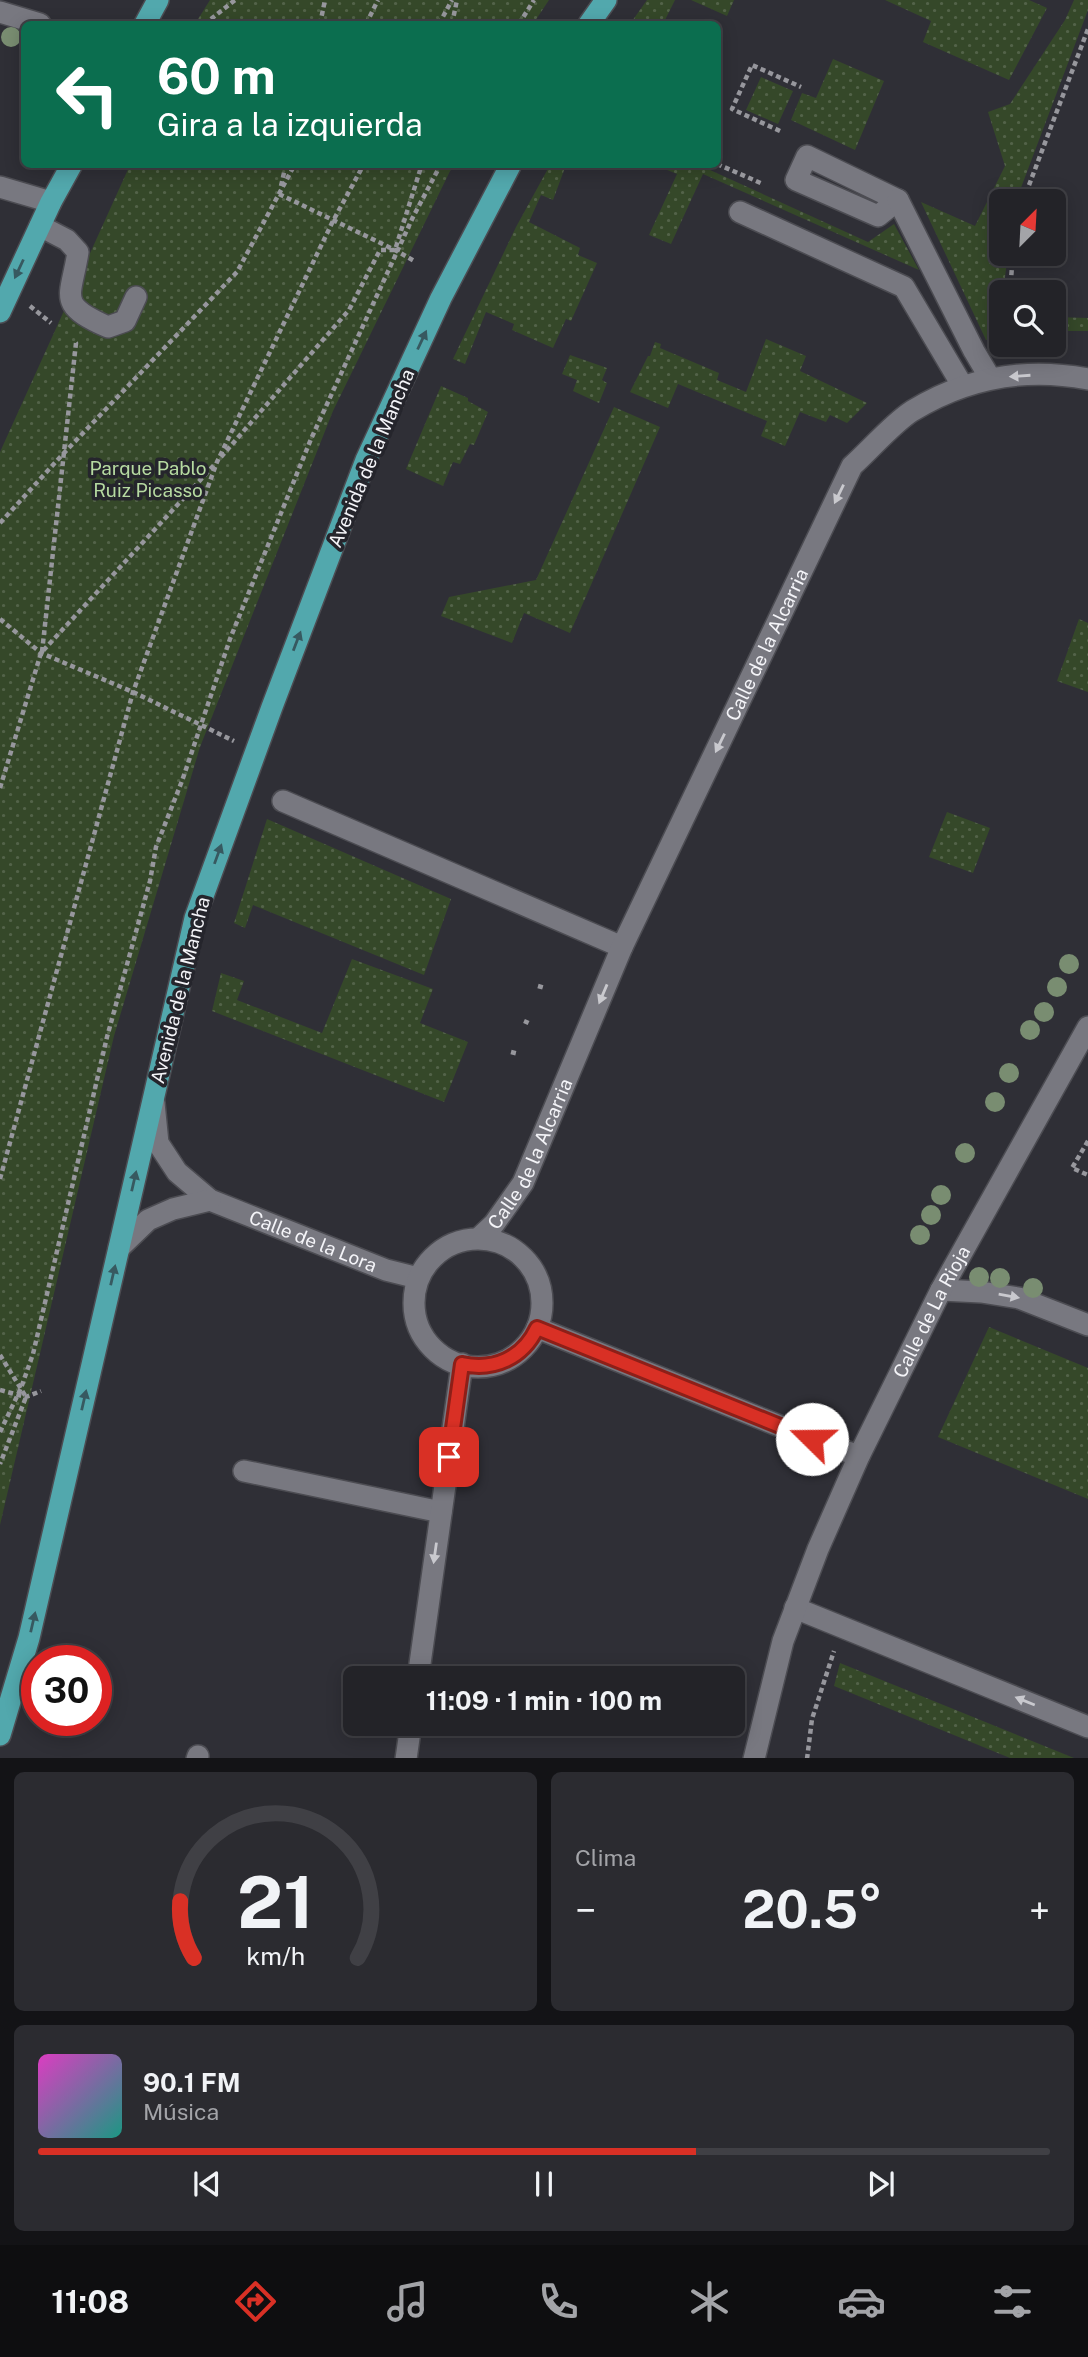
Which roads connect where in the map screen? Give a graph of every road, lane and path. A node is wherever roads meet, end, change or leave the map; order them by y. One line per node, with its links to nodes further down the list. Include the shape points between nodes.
1 (158, 0): 10 (main road)
2 (235, 0): 11 (path)
3 (326, 0): 12 (path)
4 (378, 0): 13 (path)
5 (454, 0): 14 (path); 15 (path)
6 (534, 0): 16 (path)
7 (606, 0): 17 (main road)
8 (0, 12): 9 (street)
9 (30, 21)
10 (147, 21)
11 (209, 21)
12 (321, 21)
13 (368, 21)
14 (441, 21)
15 (452, 21)
16 (521, 21)
17 (591, 21)
18 (1088, 29): 31 (path)
19 (801, 87): 20 (path, via 751,65 732,109)
20 (780, 131)
21 (721, 166): 29 (path)
22 (70, 168): 34 (main road)
23 (285, 168): 32 (path)
24 (293, 168): 32 (path)
25 (361, 168): 36 (path)
26 (421, 168): 38 (path)
27 (439, 168): 38 (path)
28 (509, 168): 66 (main road, Avenida de la Mancha, one-way to 28, via 195,918 276,694 366,460 441,298)
29 (763, 184)
30 (0, 187): 34 (street)
31 (1028, 189)
32 (279, 194): 36 (path); 48 (path, via 237,272)
33 (898, 200): 45 (street)
34 (51, 202): 37 (main road)
35 (740, 212): 47 (street, via 904,287)
36 (333, 221): 38 (path); 49 (path)
37 (40, 226): 40 (main road, one-way to 40); 41 (street, via 67,240 78,252 69,288 73,307 108,327 125,321)
38 (396, 251): 39 (path); 49 (path, via 380,250 349,310); 54 (path, via 307,450)
39 (416, 262)
40 (10, 290): 42 (main road); 43 (path)
41 (136, 297)
42 (0, 313)
43 (57, 328)
44 (66, 335): 48 (path, via 76,343)
45 (990, 378): 46 (street, Calle de la Alcarria, one-way to 45, via 1060,374); 47 (street, Calle de la Alcarria)
46 (1088, 379)
47 (962, 386): 58 (street, Calle de la Alcarria, one-way to 58, via 910,412 852,466)
48 (63, 454): 50 (path); 52 (path)
49 (217, 462): 52 (path); 53 (path)
50 (0, 523)
51 (0, 619): 52 (path)
52 (41, 653): 53 (path); 56 (path)
53 (133, 692): 54 (path); 69 (path)
54 (200, 725): 55 (path); 79 (path, via 156,847)
55 (226, 738)
56 (0, 788)
57 (284, 801): 58 (street)
58 (622, 947): 71 (street, Calle de la Alcarria, one-way to 71, via 523,1183)
59 (538, 986): 60 (path)
60 (545, 988)
61 (524, 1021): 62 (path)
62 (531, 1024)
63 (1088, 1027): 74 (street, Calle de La Rioja)
64 (511, 1052): 65 (path)
65 (519, 1054)
66 (153, 1100): 70 (street, Calle de la Lora, via 158,1143 177,1172); 72 (main road, Avenida de la Mancha, one-way to 66)
67 (1088, 1141): 68 (path, via 1072,1168)
68 (1088, 1175)
69 (0, 1179)
70 (210, 1200): 72 (street, via 148,1220); 73 (street, Calle de la Lora, via 386,1270)
71 (479, 1238): 73 (street, via 442,1249); 76 (street, via 498,1241 530,1264 543,1300)
72 (119, 1248): 93 (main road, Avenida de la Mancha, one-way to 72, via 29,1638)
73 (418, 1278): 78 (street, via 414,1307 423,1336 444,1357)
74 (941, 1290): 75 (street, one-way to 75, via 1019,1298); 85 (street, Calle de La Rioja)
75 (1088, 1325)
76 (537, 1328): 78 (street, via 511,1358 482,1367); 85 (street)
77 (0, 1355): 79 (path)
78 (462, 1364): 88 (street)
79 (21, 1388): 82 (path); 83 (path)
80 (0, 1390): 82 (path)
81 (41, 1391): 83 (path)
82 (18, 1395): 83 (path); 84 (path)
83 (26, 1397): 86 (path)
84 (0, 1432)
85 (859, 1456): 89 (street, Calle de La Rioja)
86 (0, 1464)
87 (244, 1471): 88 (street)
88 (441, 1513): 91 (street, one-way to 91)
89 (795, 1608): 90 (street); 96 (street, Calle de La Rioja, via 775,1667)
90 (842, 1627): 92 (street, one-way to 90); 97 (path, via 812,1719)
91 (420, 1666)
92 (1088, 1727)
93 (0, 1735)
94 (410, 1736): 95 (street)
95 (407, 1758)
96 (754, 1758)
97 (807, 1758)

